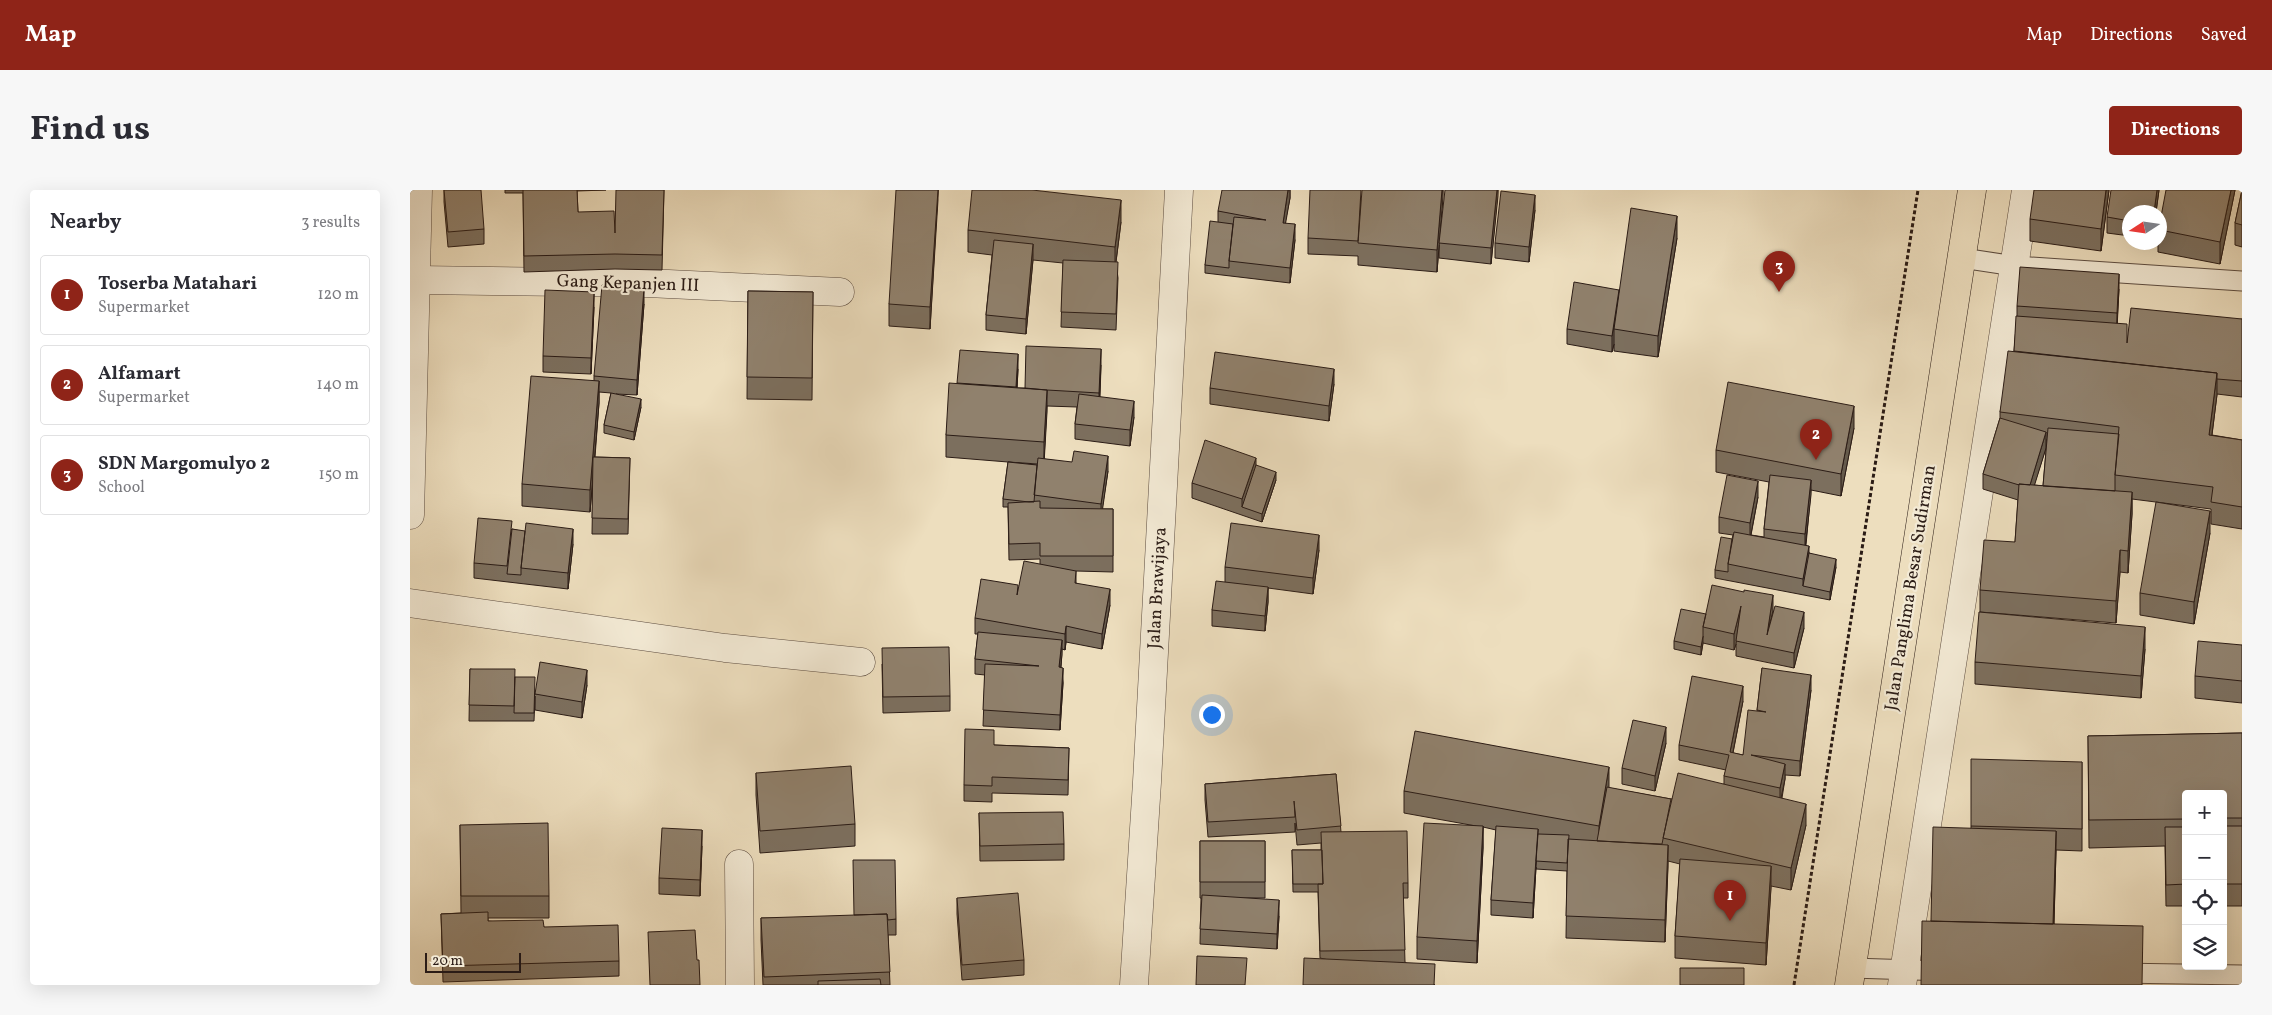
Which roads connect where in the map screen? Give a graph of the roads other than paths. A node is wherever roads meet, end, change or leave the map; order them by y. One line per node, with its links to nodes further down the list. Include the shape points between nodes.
1 (418, 190): 7 (street)
2 (1179, 190): 21 (street, Jalan Brawijaya)
3 (1972, 190): 5 (main road, Jalan Panglima Besar Sudirman)
4 (2026, 190): 6 (street)
5 (1962, 258): 6 (lane); 18 (main road, Jalan Panglima Besar Sudirman)
6 (2015, 266): 8 (lane); 19 (street)
7 (417, 280): 9 (street, Gang Kepanjen III, via 646,283); 10 (street)
8 (2242, 281)
9 (840, 292)
10 (412, 338): 11 (street)
11 (410, 516)
12 (410, 604): 13 (street, via 725,648)
13 (862, 662)
14 (739, 864): 20 (street)
15 (1964, 972): 19 (lane)
16 (2103, 973): 17 (lane)
17 (2242, 975)
18 (1850, 977): 19 (lane)
19 (1904, 978)
20 (740, 985)
21 (1134, 985)

